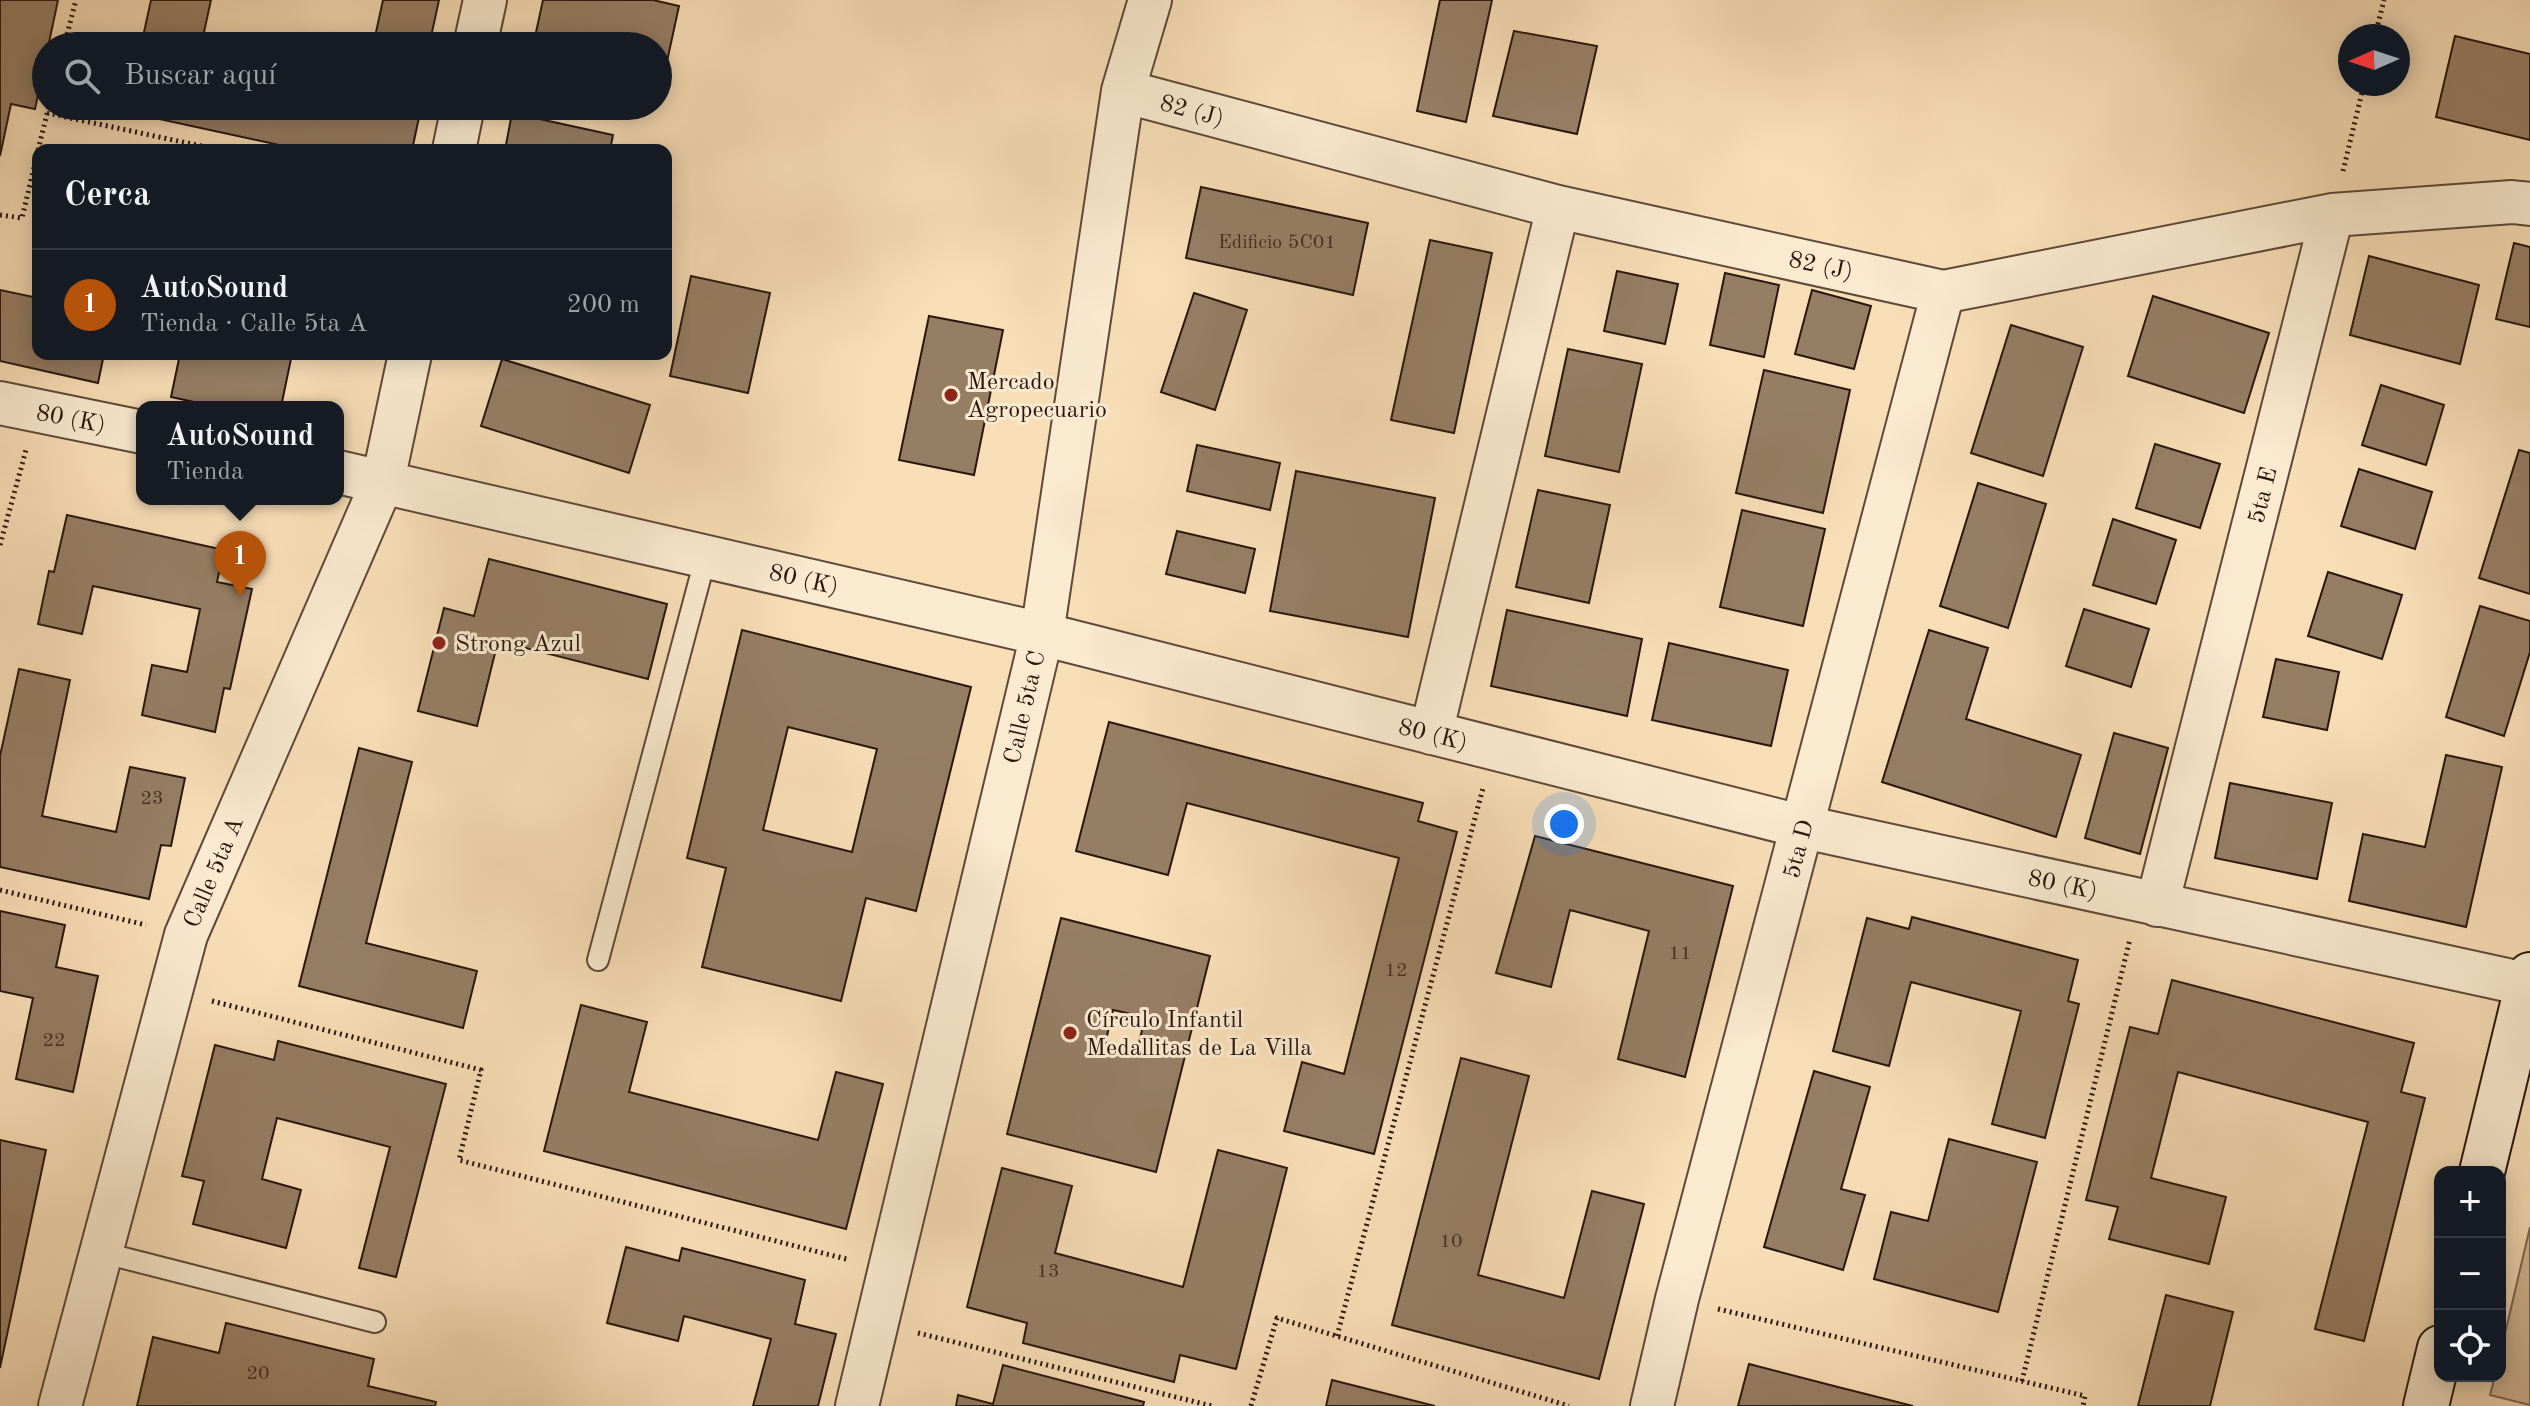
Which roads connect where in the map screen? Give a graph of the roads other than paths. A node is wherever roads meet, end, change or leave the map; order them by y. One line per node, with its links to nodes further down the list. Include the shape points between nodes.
1 (485, 0): 3 (street)
2 (1150, 0): 4 (street, Calle 5ta C)
3 (478, 32)
4 (1123, 91): 8 (street, 82 (J)); 17 (street, Calle 5ta C)
5 (460, 120): 6 (street)
6 (455, 144)
7 (2530, 204): 9 (street, 82 (J))
8 (1558, 207): 10 (street, 82 (J)); 18 (street)
9 (2332, 215): 10 (street, 82 (J)); 20 (street, 5ta E)
10 (1943, 292): 19 (street, 5ta D)
11 (409, 360): 15 (street, Calle 5ta A)
12 (18, 407): 13 (street, 80 (K))
13 (136, 431)
14 (344, 473): 15 (street, 80 (K))
15 (383, 481): 16 (street, 80 (K)); 24 (street, Calle 5ta A, via 186,935)
16 (706, 556): 17 (street, 80 (K)); 21 (lane)
17 (1042, 634): 18 (street, 80 (K)); 29 (street, Calle 5ta C)
18 (1431, 733): 19 (street, 80 (K))
19 (1804, 827): 20 (street, 80 (K)); 30 (street, 5ta D)
20 (2148, 903): 22 (street, 80 (K))
21 (598, 960)
22 (2529, 981): 23 (main road)
23 (2483, 1166)
24 (100, 1252): 25 (lane); 28 (street, Calle 5ta A)
25 (375, 1322)
26 (2437, 1382): 27 (main road)
27 (2435, 1404)
28 (60, 1406)
29 (857, 1406)
30 (1652, 1406)

